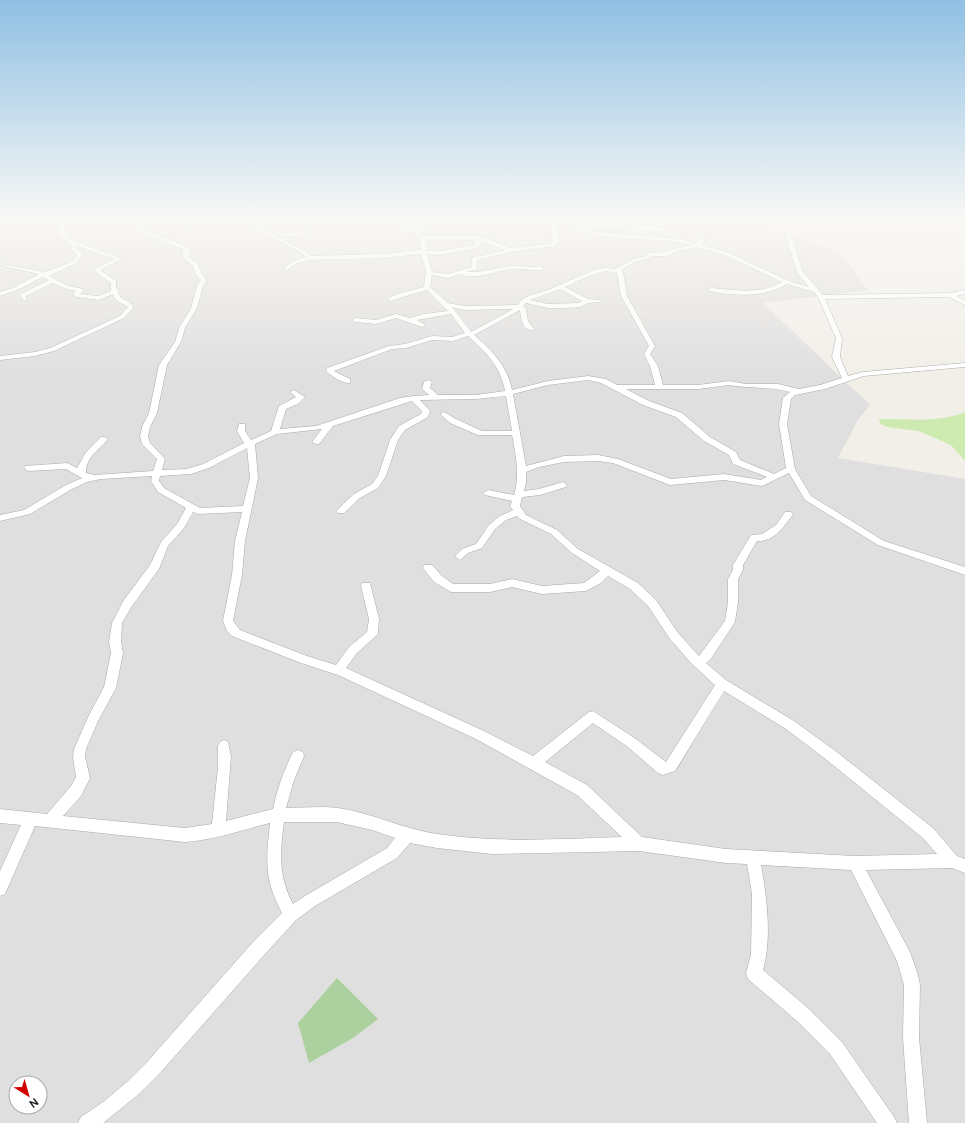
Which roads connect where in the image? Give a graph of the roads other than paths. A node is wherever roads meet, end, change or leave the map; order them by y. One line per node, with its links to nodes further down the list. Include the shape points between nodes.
1 (43, 272): 9 (street)
2 (100, 272): 19 (street, via 114,282)
3 (198, 272): 59 (street, via 204,280 178,342 163,365 153,413 146,427 146,444 161,460)
4 (491, 272): 11 (street, via 471,275)
5 (595, 272): 14 (street)
6 (620, 272): 41 (street, via 624,296 652,346 648,354)
7 (766, 272): 13 (street)
8 (800, 272): 20 (street)
9 (46, 273): 12 (street, via 45,276); 18 (street)
10 (429, 273): 11 (street, via 448,276); 15 (street, via 426,286)
11 (459, 273)
12 (53, 280): 19 (street, via 66,287 81,290 75,294 98,298); 22 (street, via 23,295)
13 (786, 282): 16 (street, via 777,289 764,292); 20 (street)
14 (560, 287): 24 (street); 25 (street)
15 (428, 288): 23 (street); 29 (street)
16 (711, 290)
17 (965, 292): 21 (street)
18 (0, 294)
19 (114, 294): 35 (street, via 118,299 131,305 122,317 52,350)
20 (818, 294): 21 (street); 37 (street, via 839,338 836,357)
21 (950, 295): 27 (street)
22 (25, 299)
23 (390, 299)
24 (525, 301): 25 (street, via 548,306 565,306 580,305); 28 (street)
25 (586, 301): 26 (street)
26 (599, 302)
27 (965, 303)
28 (519, 307): 29 (street); 33 (street, via 523,309 525,321); 34 (street)
29 (449, 308): 31 (street, via 413,319); 34 (street)
30 (354, 320): 31 (street, via 376,322 396,316)
31 (414, 321): 32 (street)
32 (422, 325)
33 (531, 328)
34 (469, 335): 38 (street, via 453,339 432,338 406,346 391,347 330,370); 44 (street, via 488,350 502,370)
35 (0, 358)
36 (965, 365): 37 (street, via 863,374)
37 (846, 379): 43 (street)
38 (347, 381)
39 (428, 382): 46 (street, via 426,389)
40 (616, 387): 41 (street); 44 (street, via 604,381 586,378 548,382); 61 (street, via 679,416 707,439 733,454 736,462)
41 (660, 388): 43 (street, via 729,383 778,386)
42 (294, 392): 50 (street, via 301,397 282,408)
43 (800, 392): 56 (street, via 793,393 787,398 783,424)
44 (509, 394): 46 (street); 51 (street)
45 (414, 398): 46 (street); 48 (street, via 388,404); 67 (street, via 426,411 425,415 402,428 388,453 386,468 378,481)
46 (436, 398)
47 (444, 414): 51 (street, via 453,421 481,433)
48 (329, 425): 50 (street); 53 (street)
49 (242, 426): 54 (street, via 243,436)
50 (275, 432): 54 (street)
51 (516, 433): 57 (street)
52 (104, 438): 58 (street, via 81,467)
53 (316, 442)
54 (251, 443): 59 (street, via 196,470); 66 (street, via 254,478)
55 (28, 468): 58 (street, via 67,466)
56 (791, 469): 61 (street); 74 (street, via 808,498 875,540)
57 (522, 471): 61 (street, via 537,464 564,459 598,458 615,461 670,482 724,477 762,483); 64 (street)
58 (81, 473): 60 (street)
59 (156, 474): 60 (street); 65 (street, via 155,481 161,490)
60 (92, 477): 70 (street, via 69,487 27,512)
61 (774, 477)
62 (563, 485): 64 (street)
63 (488, 492): 64 (street)
64 (518, 497): 68 (street, via 515,506)
65 (191, 507): 66 (street, via 198,510); 85 (street, via 182,526 164,544 155,566 117,623 117,653 110,688 80,749 82,778 76,791)
66 (246, 509): 77 (street, via 228,621 231,628 236,633 263,645)
67 (341, 511)
68 (518, 512): 71 (street, via 503,518 492,527 479,546 464,551); 73 (street, via 554,532 575,551)
69 (788, 514): 76 (street, via 779,527 764,538 754,537 748,546 733,579 730,622 706,657)
70 (0, 518)
71 (460, 556)
72 (428, 568): 73 (street, via 451,588 490,588 512,583 542,590 586,587)
73 (607, 570): 76 (street, via 647,597 674,636)
74 (965, 571)
75 (366, 586): 77 (street, via 374,619 372,634 355,648)
76 (698, 663): 78 (street)
77 (338, 670): 81 (street, via 480,735)
78 (722, 684): 81 (street, via 670,768 663,769 632,742 593,716); 91 (street, via 790,725 827,752 928,833)
79 (224, 746): 86 (street, via 225,778)
80 (298, 756): 82 (street, via 285,784)
81 (534, 763): 88 (street, via 582,790)
82 (277, 815): 86 (street); 87 (street, via 336,815 372,823); 93 (street, via 275,881)
83 (0, 816): 84 (street)
84 (31, 820): 85 (street); 92 (street)
85 (48, 822): 86 (street, via 185,835)
86 (219, 830)
87 (407, 835): 88 (street, via 492,847); 93 (street, via 392,853)
88 (639, 844): 89 (street)
89 (753, 858): 90 (street); 95 (street, via 759,894 759,955 754,973 803,1015 836,1048)
90 (855, 863): 91 (street); 96 (street, via 904,958 910,975 911,1038)
91 (959, 864)
92 (0, 889)
93 (291, 915): 94 (street, via 144,1078)
94 (87, 1123)
95 (888, 1123)
96 (918, 1123)

